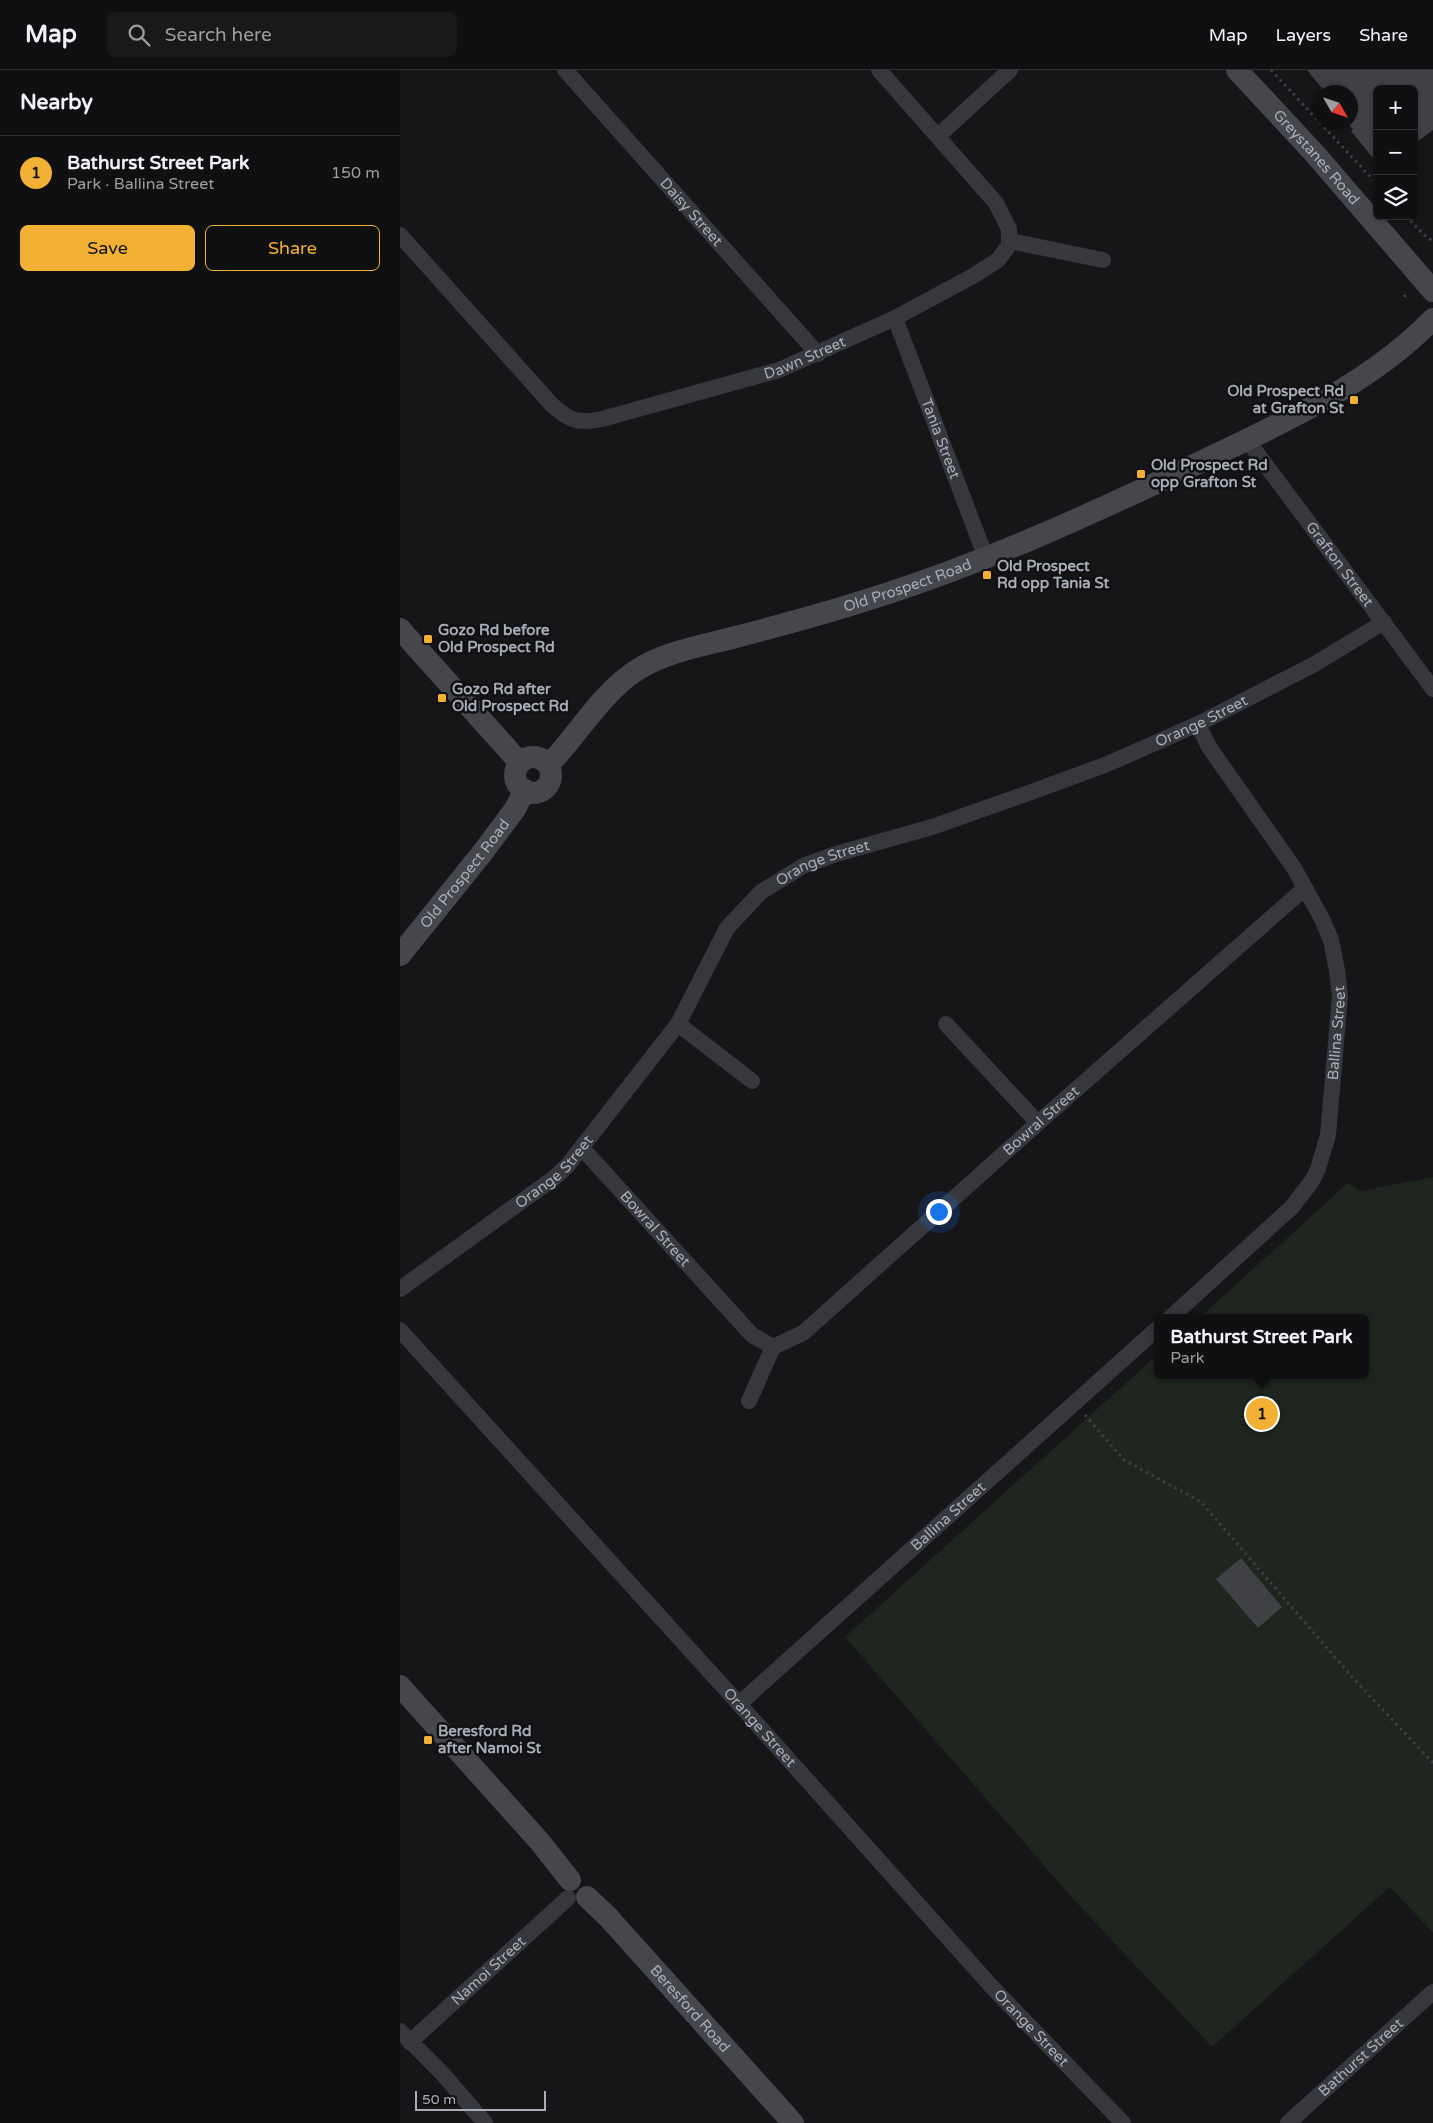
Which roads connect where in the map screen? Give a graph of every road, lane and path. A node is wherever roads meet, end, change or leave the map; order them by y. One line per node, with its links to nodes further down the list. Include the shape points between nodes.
1 (565, 70): 16 (street, Daisy Street)
2 (879, 70): 6 (street)
3 (1010, 70): 6 (street)
4 (1237, 70): 13 (main road, Greystanes Road, via 1315,154)
5 (1271, 70): 7 (path)
6 (938, 136): 10 (street, via 999,208 1009,229)
7 (1373, 180)
8 (1410, 220): 11 (path)
9 (400, 235): 16 (street, Dawn Street, via 573,428 770,373)
10 (1010, 241): 12 (street); 14 (street, Dawn Street, via 1003,255 984,269)
11 (1433, 241)
12 (1103, 260)
13 (1433, 292)
14 (895, 318): 16 (street, Dawn Street); 18 (street, Tania Street)
15 (1433, 319): 17 (main road, Old Prospect Road, via 1372,372)
16 (818, 354)
17 (1247, 440): 18 (main road, Old Prospect Road, via 1123,500); 19 (street, Grafton Street)
18 (986, 558): 24 (main road, Old Prospect Road, via 856,603 681,651 650,663 614,690 556,757)
19 (1384, 622): 21 (street, Grafton Street); 22 (street, Orange Street, via 1312,665)
20 (400, 629): 23 (main road)
21 (1433, 689)
22 (1198, 724): 26 (street, Ballina Street, via 1208,747); 28 (street, Orange Street, via 1105,765 1024,795 803,866 761,892 727,928)
23 (520, 763): 24 (main road, via 534,757); 25 (main road, via 516,768 516,778)
24 (547, 763): 25 (main road, via 551,775 547,786 536,792)
25 (525, 790): 27 (main road, Old Prospect Road, via 484,852)
26 (1305, 888): 31 (street, Bowral Street); 34 (street, Ballina Street, via 1330,940 1340,982 1324,1155 1312,1181 1292,1207)
27 (400, 955)
28 (678, 1024): 30 (street); 32 (street, Orange Street)
29 (946, 1024): 31 (street)
30 (752, 1081)
31 (1038, 1123): 37 (street, Bowral Street, via 803,1333)
32 (582, 1148): 33 (street, Orange Street, via 554,1178); 37 (street, Bowral Street, via 752,1335)
33 (400, 1290)
34 (1174, 1314)
35 (400, 1330): 41 (street, Orange Street)
36 (1154, 1332): 39 (street, Ballina Street)
37 (773, 1347): 38 (street)
38 (749, 1401)
39 (1075, 1403): 41 (street, Ballina Street); 42 (path, via 1124,1460 1202,1502 1352,1677)
40 (400, 1686): 43 (main road, Beresford Road, via 540,1842)
41 (739, 1704): 48 (street, Orange Street, via 992,1987)
42 (1433, 1763)
43 (575, 1892): 45 (street, Namoi Street); 47 (main road, Beresford Road, via 608,1917)
44 (1433, 1992): 49 (street, Bathurst Street)
45 (405, 2037): 46 (street)
46 (486, 2123)
47 (793, 2123)
48 (1123, 2123)
49 (1288, 2123)

